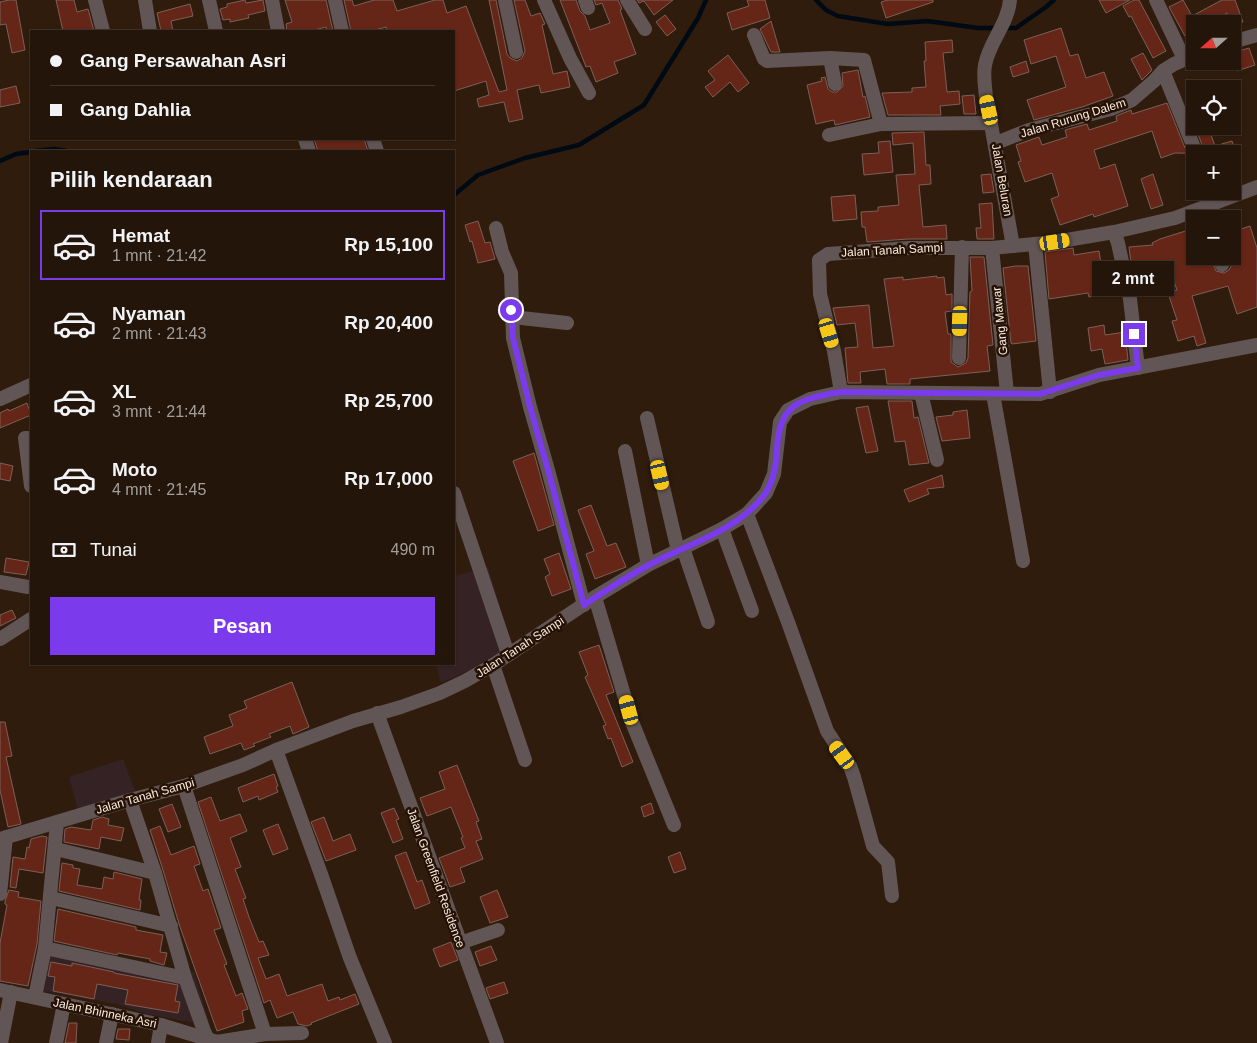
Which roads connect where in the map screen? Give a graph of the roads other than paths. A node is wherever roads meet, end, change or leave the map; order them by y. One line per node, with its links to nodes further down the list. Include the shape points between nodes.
1 (95, 0): 12 (street)
2 (145, 0): 13 (street)
3 (210, 0): 14 (street)
4 (272, 0): 15 (street)
5 (335, 0): 16 (street)
6 (505, 0): 21 (street)
7 (544, 0): 26 (street)
8 (627, 0): 11 (street)
9 (1156, 0): 20 (street)
10 (1010, 6): 27 (street, Jalan Beluran, via 988,56 984,76)
11 (645, 29)
12 (103, 30)
13 (150, 30)
14 (216, 30)
15 (278, 30)
16 (342, 30)
17 (754, 34): 22 (street, via 767,61)
18 (1257, 35): 19 (street)
19 (1241, 39)
20 (1186, 50)
21 (516, 52)
22 (830, 58): 25 (street); 28 (street, via 864,60)
23 (1186, 59): 24 (street, Jalan Rurung Dalem)
24 (1163, 70): 30 (street, Jalan Rurung Dalem, via 1132,100 1112,109 1029,130); 31 (street)
25 (835, 84)
26 (589, 93)
27 (991, 123): 28 (street); 30 (street, Jalan Beluran)
28 (881, 124): 29 (street)
29 (829, 135)
30 (996, 143): 38 (street, Jalan Beluran)
31 (1194, 144)
32 (1257, 187): 33 (street, Jalan Tanah Sampi)
33 (1212, 210)
34 (1186, 216): 36 (street, Jalan Tanah Sampi)
35 (496, 228): 41 (street, via 511,273)
36 (1114, 232): 37 (street, Jalan Tanah Sampi); 45 (street, via 1130,299)
37 (1035, 244): 38 (street, Jalan Tanah Sampi); 48 (street)
38 (1013, 246): 40 (street, Jalan Tanah Sampi)
39 (962, 247): 40 (street, Jalan Tanah Sampi); 44 (street); 47 (street, Jalan Tanah Sampi, via 849,252 822,257 820,294)
40 (992, 248): 50 (street, Gang Mawar)
41 (512, 317): 42 (street); 66 (street, via 513,338 530,407)
42 (567, 323)
43 (1257, 345): 45 (street)
44 (959, 358)
45 (1138, 368): 48 (street, via 1099,375)
46 (30, 389): 52 (street)
47 (841, 392): 49 (street); 59 (street, Jalan Tanah Sampi, via 810,399 788,410 780,422 774,474 766,493)
48 (1050, 392): 50 (street)
49 (921, 393): 51 (street); 56 (street)
50 (1007, 393): 51 (street)
51 (993, 394): 62 (street)
52 (0, 399)
53 (647, 418): 61 (street)
54 (28, 438): 57 (street)
55 (625, 451): 63 (street)
56 (937, 460)
57 (30, 470)
58 (455, 495): 71 (street)
59 (747, 514): 60 (street, Jalan Tanah Sampi); 84 (street, via 827,731 854,776 873,846 888,862)
60 (722, 529): 61 (street, Jalan Tanah Sampi); 67 (street)
61 (681, 549): 63 (street, Jalan Tanah Sampi); 69 (street)
62 (1023, 561)
63 (648, 565): 66 (street, Jalan Tanah Sampi)
64 (0, 582): 65 (street)
65 (28, 587)
66 (590, 601): 71 (street, Jalan Tanah Sampi); 79 (street, via 632,722)
67 (752, 611)
68 (30, 620): 70 (street)
69 (708, 622)
70 (0, 639)
71 (508, 654): 72 (street, Jalan Tanah Sampi)
72 (493, 665): 73 (street, Jalan Tanah Sampi, via 440,692); 75 (street)
73 (377, 713): 74 (street, Jalan Tanah Sampi); 88 (street, Jalan Greenfield Residence)
74 (276, 750): 76 (street, Jalan Tanah Sampi); 103 (street, via 350,958)
75 (525, 760)
76 (184, 786): 77 (street, Jalan Tanah Sampi); 97 (street)
77 (130, 800): 78 (street, Jalan Tanah Sampi); 82 (street)
78 (57, 822): 80 (street, Jalan Tanah Sampi); 81 (street)
79 (674, 825)
80 (3, 838): 83 (street)
81 (56, 849): 82 (street); 85 (street)
82 (155, 873): 86 (street)
83 (0, 894)
84 (892, 896)
85 (51, 898): 86 (street); 89 (street)
86 (171, 926): 90 (street)
87 (498, 930): 88 (street)
88 (460, 943): 104 (street, Jalan Greenfield Residence)
89 (45, 948): 90 (street); 92 (street)
90 (185, 978): 98 (street)
91 (5, 991): 92 (street, Jalan Bhinneka Asri); 99 (street)
92 (35, 998): 93 (street, Jalan Bhinneka Asri)
93 (64, 1004): 94 (street, Jalan Bhinneka Asri); 100 (street)
94 (112, 1014): 95 (street, Jalan Bhinneka Asri); 101 (street)
95 (161, 1025): 98 (street, Jalan Bhinneka Asri); 102 (street)
96 (302, 1033): 97 (street, Jalan Bhinneka Asri)
97 (265, 1034): 98 (street, Jalan Bhinneka Asri)
98 (208, 1042)
99 (1, 1043)
100 (56, 1043)
101 (106, 1043)
102 (158, 1043)
103 (385, 1043)
104 (497, 1043)

